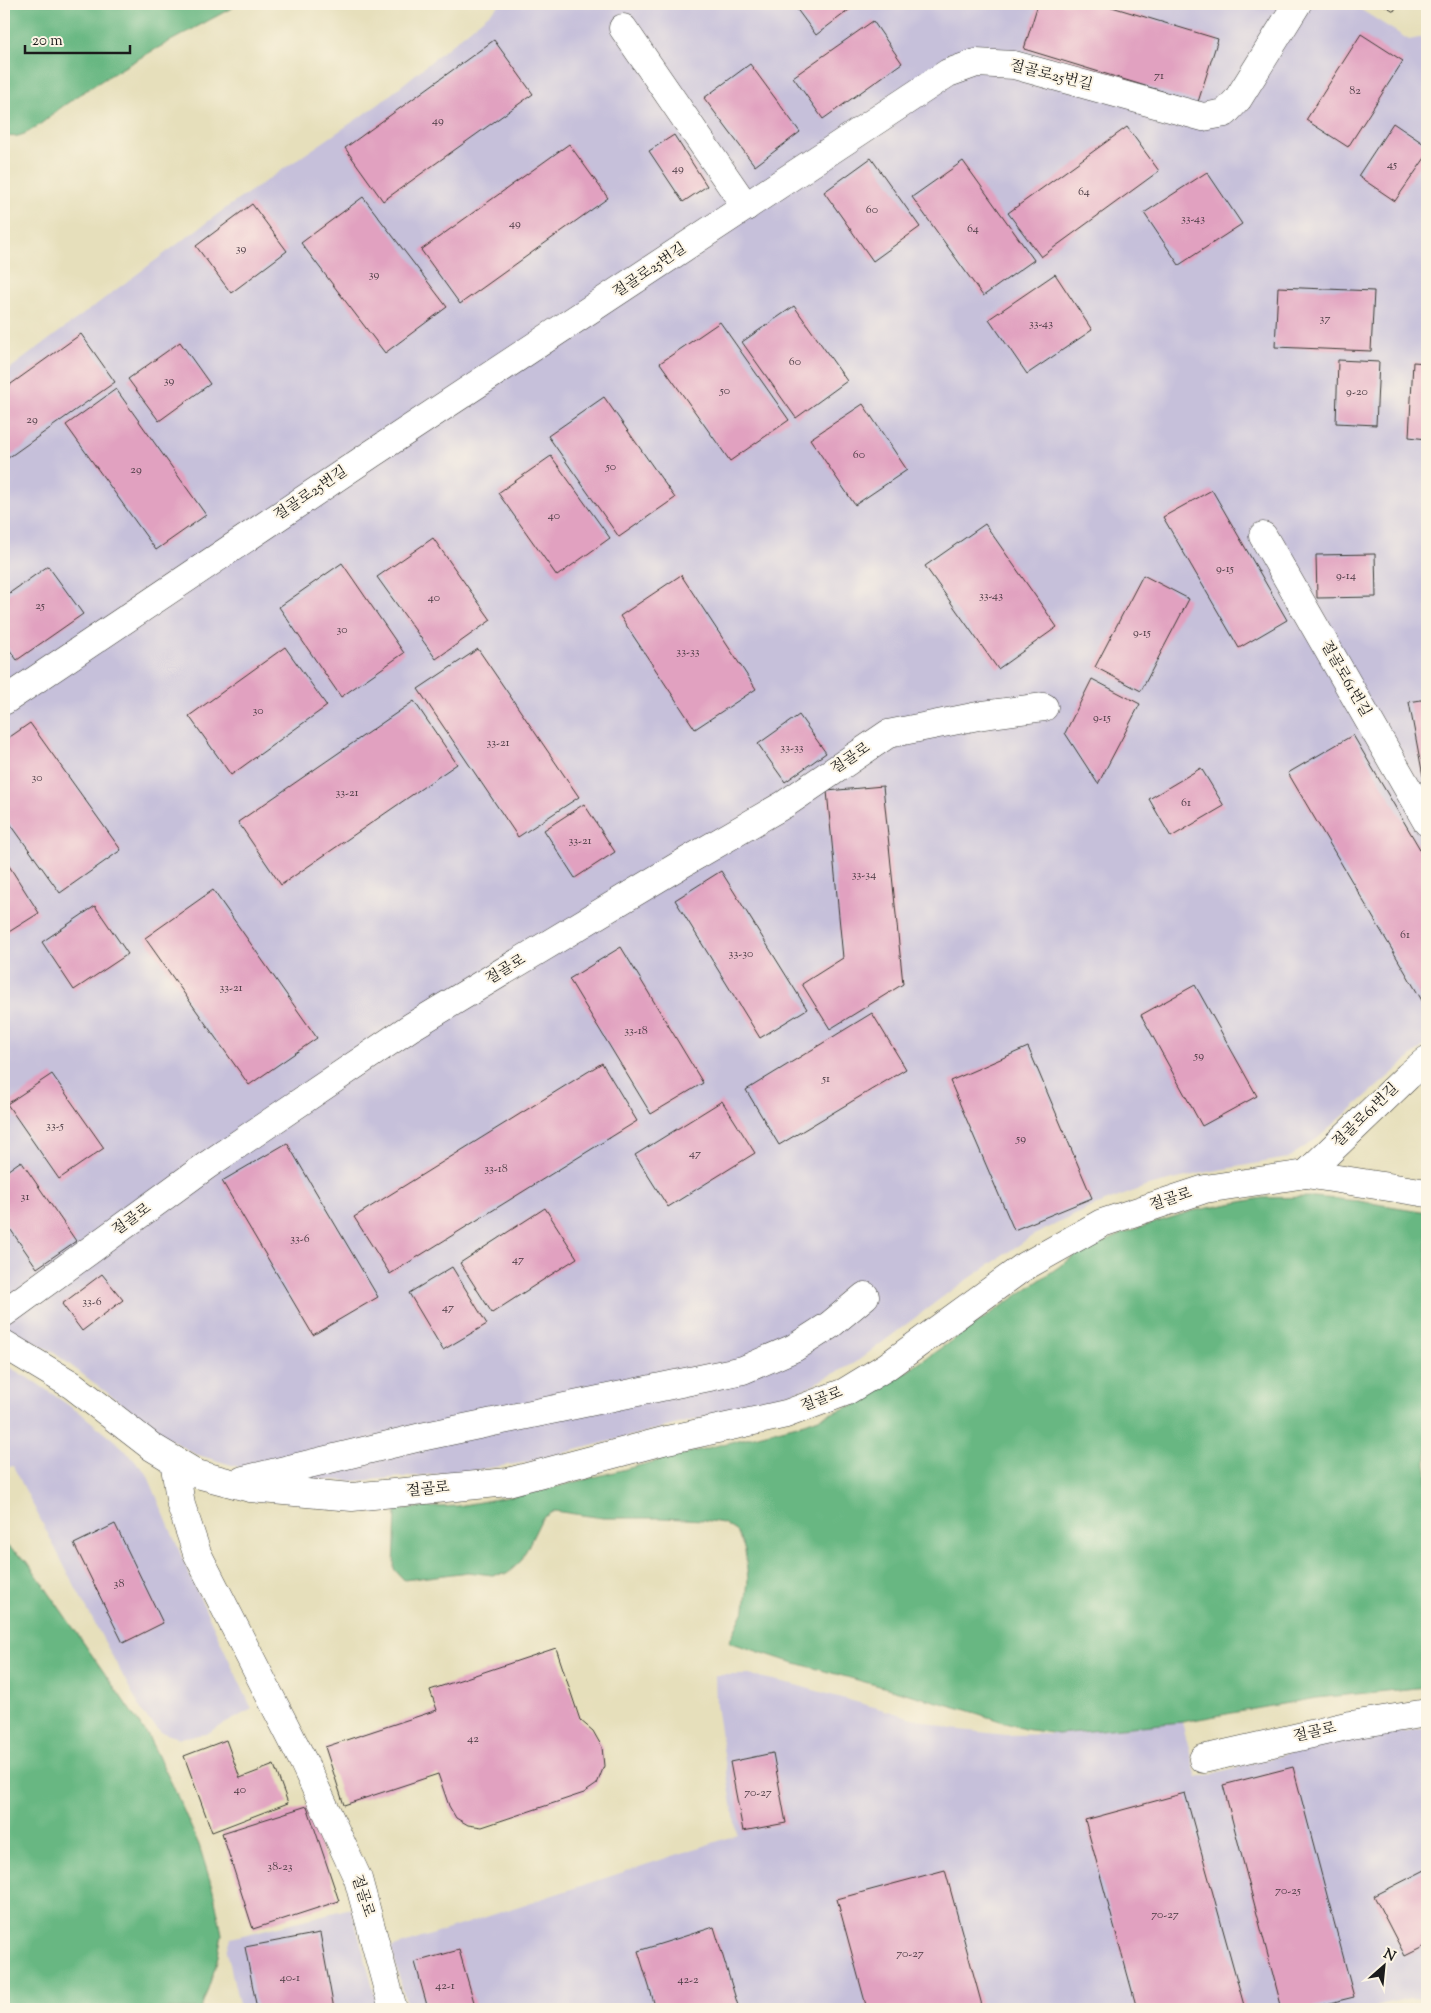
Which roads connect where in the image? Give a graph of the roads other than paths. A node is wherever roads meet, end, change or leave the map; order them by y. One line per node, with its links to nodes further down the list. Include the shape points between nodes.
1 (1297, 4): 3 (street, 절골로25번길, via 1238,99 1225,113 1203,117 1014,65 976,63 948,73)
2 (623, 28): 3 (street)
3 (746, 206): 5 (street, 절골로25번길)
4 (1263, 536): 7 (street, 절골로61번길)
5 (4, 701)
6 (1044, 707): 12 (street, 절골로, via 983,715 888,734 785,804 411,1027 206,1166)
7 (1427, 822)
8 (1427, 1060): 9 (street, 절골로61번길)
9 (1306, 1174): 10 (street, 절골로); 15 (street, 절골로, via 1204,1189 1102,1223 1022,1268 845,1392 786,1414 667,1440 508,1482 352,1498 250,1488)
10 (1427, 1193)
11 (865, 1296): 15 (street, via 830,1325 794,1348 743,1370 421,1437)
12 (4, 1313)
13 (4, 1344): 14 (street, 절골로, via 72,1384 152,1447)
14 (174, 1460): 15 (street, 절골로, via 197,1474); 18 (street, 절골로, via 181,1505 197,1554 304,1763 358,1879)
15 (232, 1483)
16 (1427, 1713): 17 (street, 절골로, via 1351,1725)
17 (1204, 1759)
18 (393, 2009)

